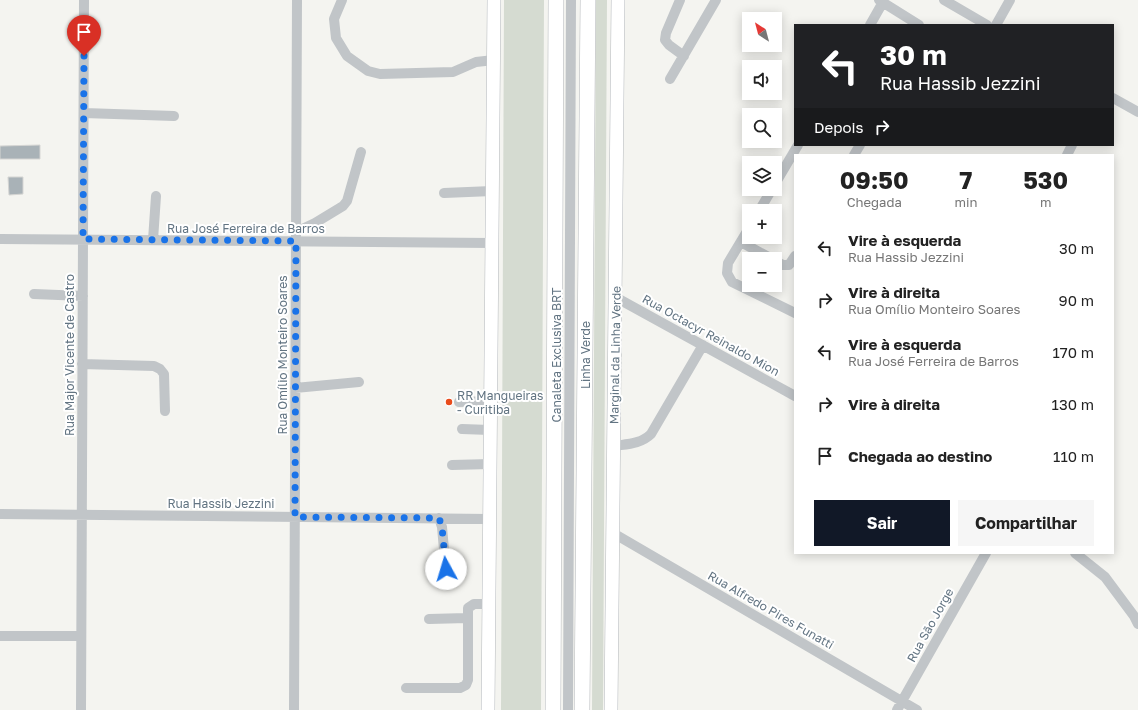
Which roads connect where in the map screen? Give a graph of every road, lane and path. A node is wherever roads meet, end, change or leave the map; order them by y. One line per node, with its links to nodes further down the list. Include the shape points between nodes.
1 (84, 0): 23 (street, Rua Major Vicente de Castro)
2 (296, 0): 31 (street, Rua Omílio Monteiro Soares)
3 (342, 0): 19 (street, via 334,19 336,38 347,56 368,71 380,74 453,72 476,62)
4 (494, 0): 19 (main road)
5 (556, 0): 77 (highway)
6 (571, 0): 78 (street, Canaleta Exclusiva BRT)
7 (588, 0): 79 (highway, Linha Verde)
8 (618, 0): 42 (main road, Marginal da Linha Verde)
9 (680, 0): 18 (street, via 665,40)
10 (716, 0): 18 (street)
11 (944, 0): 16 (street)
12 (1010, 0): 17 (street)
13 (881, 1): 14 (street); 15 (street)
14 (870, 24)
15 (917, 24)
16 (985, 24)
17 (997, 24)
18 (684, 56): 20 (street)
19 (494, 60): 28 (main road)
20 (670, 79)
21 (1114, 99): 22 (street)
22 (1138, 112)
23 (84, 113): 24 (street); 33 (street, Rua Major Vicente de Castro)
24 (174, 116)
25 (362, 152): 31 (street, via 343,206)
26 (794, 154): 27 (street)
27 (782, 173)
28 (492, 191): 29 (street); 36 (main road)
29 (444, 193)
30 (156, 196): 34 (street)
31 (296, 236): 34 (street, Rua José Ferreira de Barros); 36 (street, Rua José Ferreira de Barros); 47 (street, Rua Omílio Monteiro Soares)
32 (0, 239): 33 (street, Rua José Ferreira de Barros)
33 (83, 239): 34 (street, Rua José Ferreira de Barros); 41 (street, Rua Major Vicente de Castro)
34 (153, 240)
35 (741, 242): 37 (street); 43 (street, via 728,263 727,273 732,282)
36 (492, 243): 49 (main road)
37 (759, 252)
38 (794, 257): 39 (street, via 789,264)
39 (782, 264)
40 (34, 294): 41 (street)
41 (83, 296): 45 (street, Rua Major Vicente de Castro)
42 (615, 297): 44 (street, Rua Octacyr Reinaldo Mion); 54 (main road, Marginal da Linha Verde)
43 (794, 313)
44 (703, 345): 48 (street, Rua Octacyr Reinaldo Mion); 54 (street, via 651,434 639,442)
45 (82, 364): 51 (street, via 154,366 160,369 164,374); 58 (street, Rua Major Vicente de Castro)
46 (359, 382): 47 (street)
47 (295, 388): 59 (street, Rua Omílio Monteiro Soares)
48 (794, 395)
49 (491, 401): 50 (street); 53 (main road)
50 (459, 402)
51 (165, 411)
52 (462, 429): 53 (street)
53 (490, 430): 55 (main road)
54 (614, 446): 62 (main road, Marginal da Linha Verde)
55 (490, 464): 56 (street); 61 (main road)
56 (452, 465)
57 (0, 514): 58 (street, Rua Hassib Jezzini)
58 (81, 515): 59 (street, Rua Hassib Jezzini); 71 (street, Rua Major Vicente de Castro)
59 (295, 517): 60 (street, Rua Hassib Jezzini); 75 (street, Rua Omílio Monteiro Soares)
60 (439, 518): 61 (street, Rua Hassib Jezzini); 65 (street)
61 (490, 519): 66 (main road)
62 (613, 533): 73 (street, Rua Alfredo Pires Funatti); 80 (main road, Marginal da Linha Verde)
63 (985, 554): 73 (street, Rua São Jorge)
64 (1076, 554): 69 (street, via 1105,577)
65 (447, 583)
66 (489, 604): 68 (street, via 470,606); 76 (main road)
67 (430, 618): 68 (street)
68 (467, 618): 72 (street, via 466,685 460,688)
69 (1138, 624)
70 (0, 636): 71 (street)
71 (81, 636): 74 (street, Rua Major Vicente de Castro)
72 (406, 688)
73 (900, 706): 81 (street, Rua Alfredo Pires Funatti)
74 (81, 710)
75 (294, 710)
76 (488, 710)
77 (553, 710)
78 (568, 710)
79 (582, 710)
80 (611, 710)
81 (917, 710)

